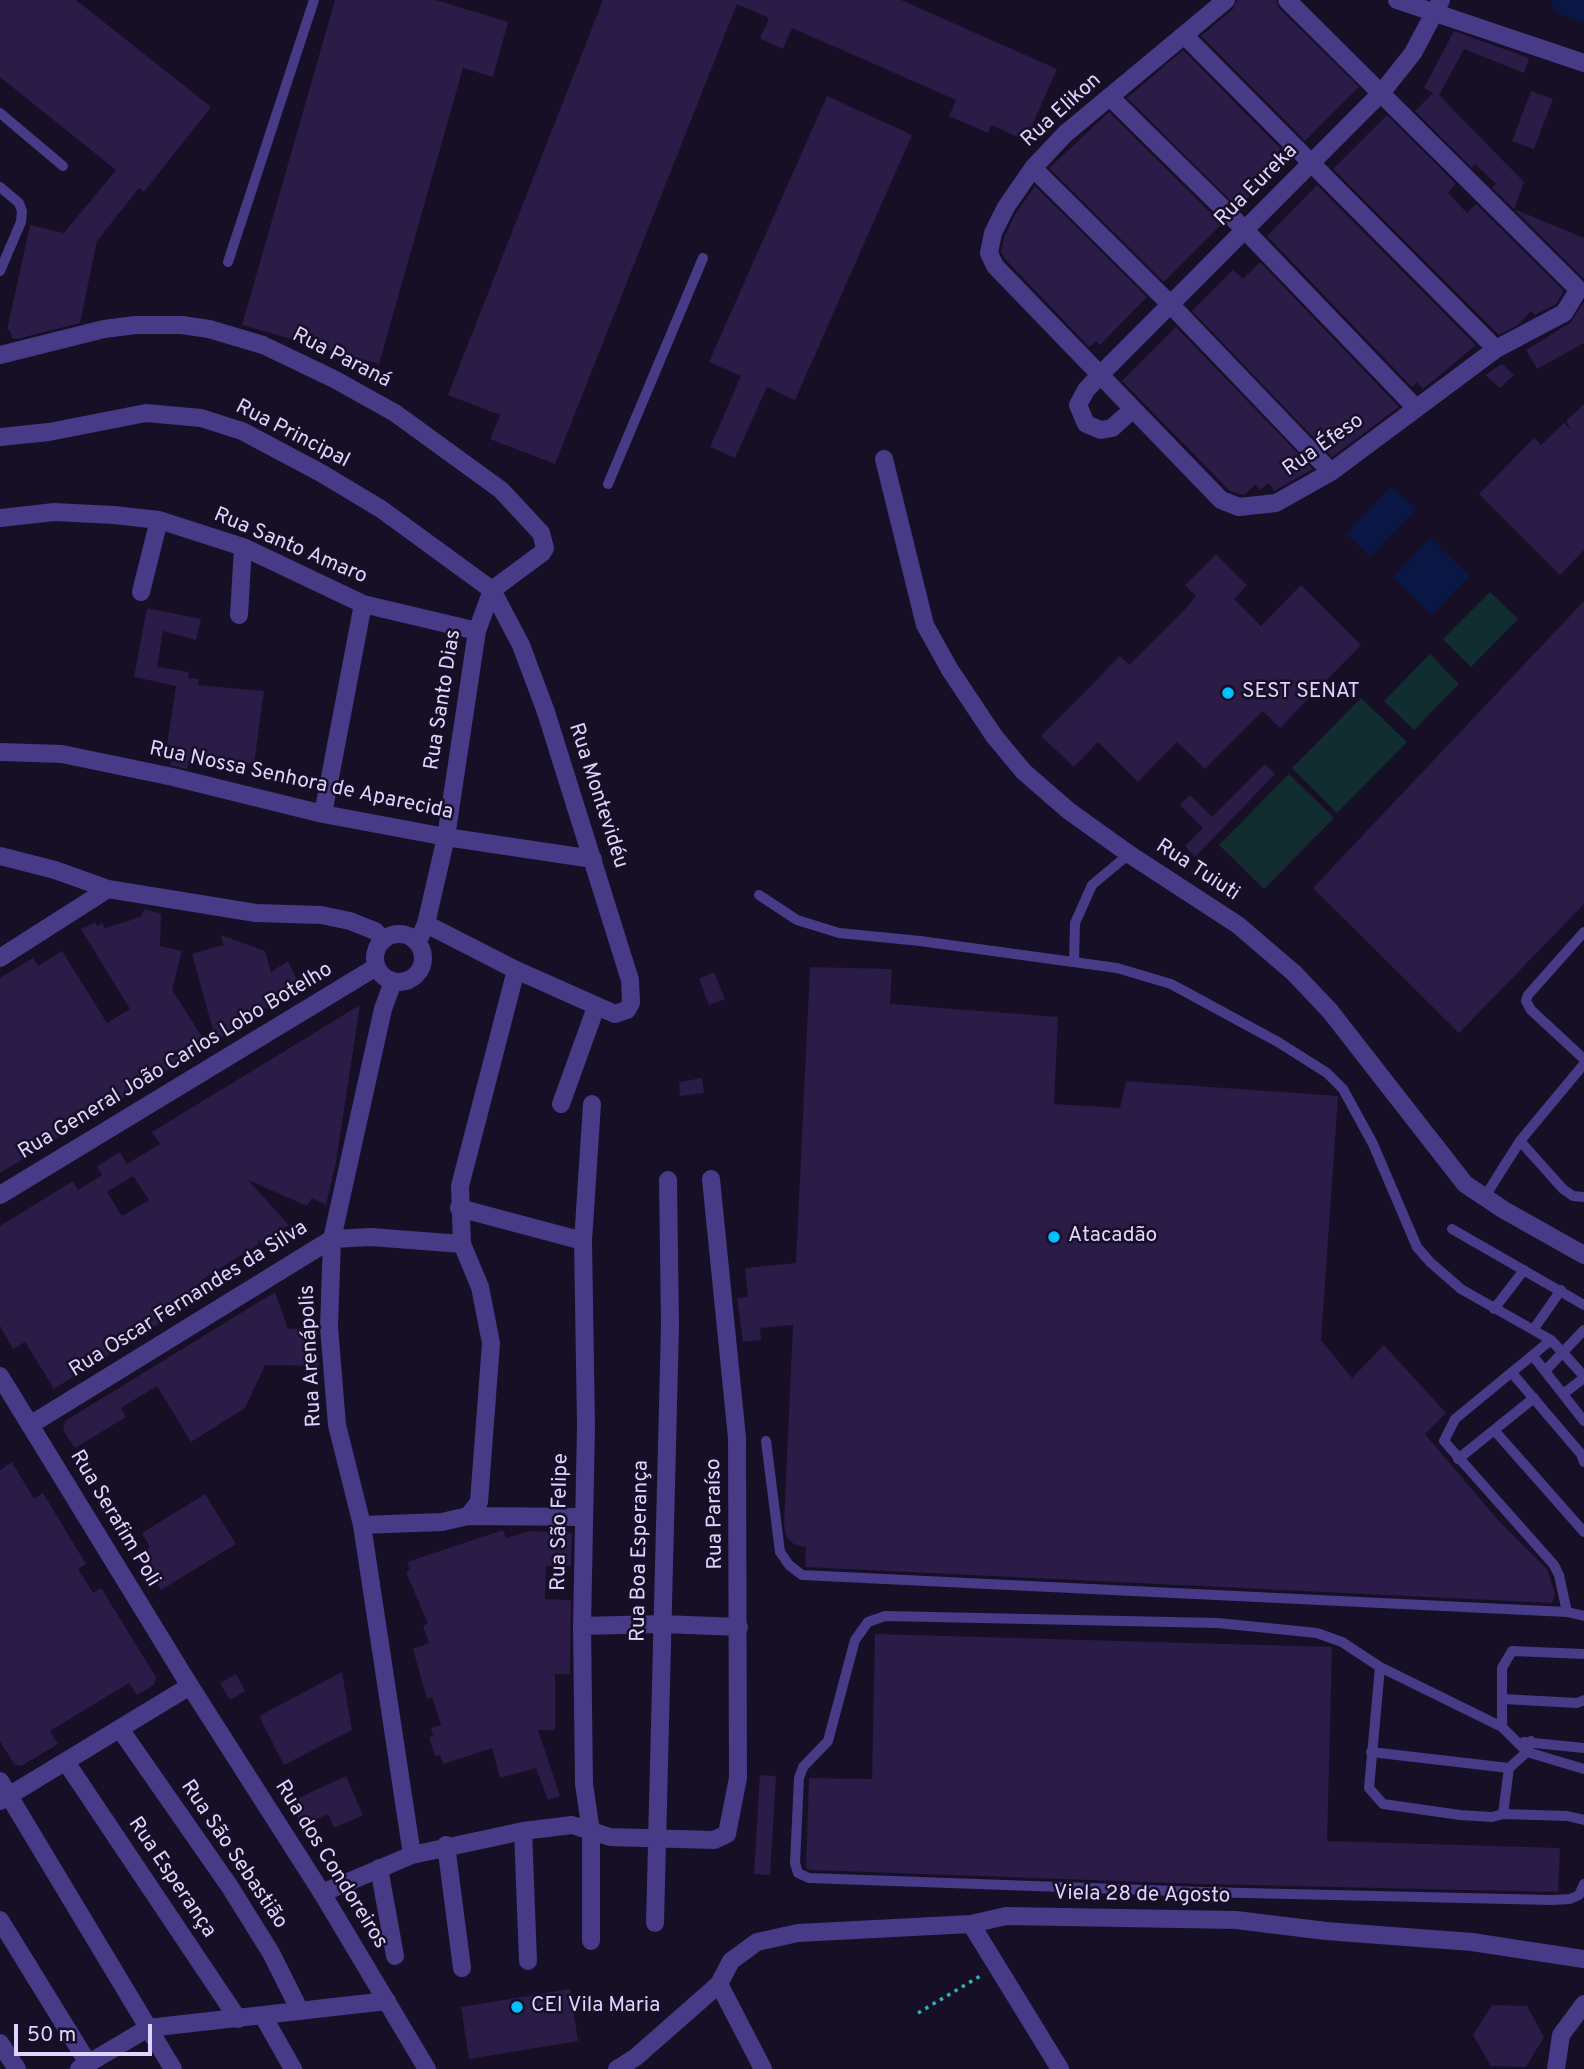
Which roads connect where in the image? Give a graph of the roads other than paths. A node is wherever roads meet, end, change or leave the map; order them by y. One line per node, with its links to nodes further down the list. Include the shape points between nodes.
1 (314, 0): 17 (lane)
2 (1226, 0): 6 (street, Rua Elikon)
3 (1287, 0): 8 (street)
4 (1397, 0): 5 (street)
5 (1439, 6): 7 (street); 8 (street, Rua Eureka, via 1413,53)
6 (1185, 36): 9 (street, Rua Elikon); 11 (street)
7 (1584, 63)
8 (1382, 92): 11 (street, Rua Eureka); 20 (street, Rua Éfeso, via 1576,287 1576,296 1564,313)
9 (1110, 97): 13 (street, Rua Elikon); 15 (street)
10 (0, 113): 12 (lane)
11 (1314, 163): 15 (street, Rua Eureka); 20 (street)
12 (63, 166)
13 (1033, 168): 19 (street); 22 (street, Rua Elikon, via 998,220 990,257)
14 (0, 187): 18 (lane, via 22,211)
15 (1245, 230): 19 (street, Rua Eureka); 23 (street)
16 (703, 258): 28 (lane)
17 (228, 262)
18 (0, 271)
19 (1170, 304): 22 (street, Rua Eureka); 27 (street)
20 (1496, 349): 23 (street, Rua Éfeso)
21 (0, 355): 32 (street, Rua Paraná, via 104,329 182,325 225,333 287,356 395,413 502,490 541,533 545,548 534,561)
22 (1102, 373): 24 (street, Rua Éfeso); 24 (street, Rua Eureka, via 1080,399 1083,420 1091,428 1112,428)
23 (1415, 407): 27 (street, Rua Éfeso)
24 (1133, 409): 27 (street, Rua Éfeso, via 1226,505 1276,503)
25 (0, 437): 32 (street, Rua Principal, via 146,413 201,418 242,431 321,473 381,509)
26 (884, 459): 40 (street, Rua Tuiuti, via 925,625 950,670 994,737 1024,772)
27 (1331, 472)
28 (608, 484)
29 (0, 518): 30 (street, Rua Santo Amaro, via 54,512)
30 (159, 520): 31 (street, Rua Santo Amaro); 33 (street)
31 (243, 547): 34 (street, Rua Santo Amaro); 35 (street)
32 (492, 590): 36 (street, Rua Santo Dias); 42 (street, Rua Montevidéu, via 538,690)
33 (141, 592)
34 (363, 604): 36 (street, Rua Santo Amaro); 38 (street)
35 (239, 615)
36 (477, 631): 39 (street, Rua Santo Dias)
37 (0, 752): 38 (street, Rua Nossa Senhora de Aparecida, via 62,754)
38 (323, 814): 39 (street, Rua Nossa Senhora de Aparecida)
39 (446, 837): 42 (street, Rua Nossa Senhora de Aparecida); 45 (street, Rua Santo Dias)
40 (1129, 854): 50 (lane, via 1092,885 1075,923); 63 (street, Rua Tuiuti, via 1238,925 1294,973 1330,1011 1450,1168)
41 (0, 856): 43 (street)
42 (593, 859): 54 (street, Rua Montevidéu, via 633,994 627,1010 615,1014)
43 (108, 889): 47 (street, via 256,913 321,915 361,925); 49 (street)
44 (759, 895): 50 (lane, via 797,920 839,933)
45 (426, 924): 48 (street, Rua Santo Dias); 52 (street)
46 (1584, 932): 55 (lane, via 1526,1001)
47 (383, 939): 48 (street, via 399,933); 51 (street, via 375,952)
48 (418, 942): 53 (street, via 423,953 421,969 409,980)
49 (0, 958)
50 (1074, 962): 73 (lane, via 1117,968 1171,984 1327,1073 1357,1110 1417,1247 1442,1275)
51 (376, 967): 53 (street); 61 (street, Rua General João Carlos Lobo Botelho)
52 (516, 970): 54 (street); 64 (street, via 460,1186)
53 (393, 982): 66 (street, Rua Arenápolis)
54 (596, 1007): 56 (street)
55 (1584, 1061): 58 (lane)
56 (561, 1104)
57 (593, 1104): 67 (street, Rua São Felipe)
58 (1520, 1141): 62 (lane, via 1563,1189); 63 (lane)
59 (711, 1179): 100 (street, Rua Paraíso, via 737,1438)
60 (668, 1180): 98 (street, Rua Boa Esperança, via 670,1326)
61 (0, 1195)
62 (1584, 1197)
63 (1484, 1198): 69 (street, Rua Tuiuti)
64 (459, 1209): 67 (street); 68 (street)
65 (1452, 1229): 70 (lane)
66 (332, 1239): 68 (street, Rua Oscar Fernandes da Silva); 86 (street, Rua Oscar Fernandes da Silva); 94 (street, Rua Arenápolis, via 329,1327 336,1422)
67 (583, 1241): 93 (street, Rua São Felipe)
68 (462, 1244): 92 (street, via 480,1287 491,1343 479,1503)
69 (1584, 1255)
70 (1524, 1270): 71 (lane); 73 (lane)
71 (1561, 1290): 72 (lane); 74 (lane)
72 (1584, 1305)
73 (1493, 1309): 74 (lane)
74 (1533, 1330): 76 (lane)
75 (1584, 1330): 77 (lane)
76 (1551, 1340): 77 (lane); 78 (lane)
77 (1563, 1353): 79 (lane); 82 (lane)
78 (1533, 1356): 79 (lane); 80 (lane)
79 (1545, 1371): 83 (lane)
80 (1512, 1373): 84 (lane); 91 (lane, via 1449,1427 1444,1441)
81 (0, 1376): 86 (street, Rua Serafim Poli)
82 (1584, 1377): 83 (lane)
83 (1563, 1394): 85 (lane)
84 (1534, 1398): 87 (lane); 90 (lane)
85 (1584, 1420)
86 (30, 1425): 103 (street, Rua Serafim Poli)
87 (1494, 1430): 91 (lane); 95 (lane)
88 (766, 1441): 96 (lane, via 780,1552 802,1575)
89 (1584, 1441): 90 (lane)
90 (1583, 1458)
91 (1458, 1459): 96 (lane, via 1553,1565)
92 (468, 1516): 93 (street); 94 (street, via 442,1522)
93 (584, 1517): 99 (street, Rua São Felipe)
94 (362, 1525): 121 (street, Rua Arenápolis)
95 (1584, 1532)
96 (1567, 1612): 97 (lane)
97 (1584, 1616)
98 (662, 1624): 99 (street); 100 (street); 119 (street, Rua Boa Esperança)
99 (582, 1626): 118 (street, Rua São Felipe, via 584,1784)
100 (739, 1628): 119 (street, Rua Paraíso, via 738,1778 729,1830 715,1840)
101 (1584, 1654): 104 (lane, via 1512,1651 1502,1668)
102 (1380, 1667): 106 (lane); 110 (lane); 123 (lane, via 1342,1642 1282,1628 875,1618 855,1640 828,1741 803,1767 799,1778 798,1874 808,1878 1552,1900 1579,1895)
103 (190, 1686): 107 (street); 124 (street, Rua dos Condoreiros)
104 (1503, 1699): 105 (lane); 106 (lane)
105 (1584, 1700)
106 (1502, 1727): 108 (lane, via 1517,1743)
107 (120, 1729): 111 (street); 136 (street, Rua São Sebastião, via 230,1887)
108 (1529, 1747): 109 (lane); 112 (lane); 113 (lane)
109 (1584, 1748)
110 (1371, 1752): 112 (lane); 115 (lane, via 1369,1788 1383,1804 1461,1815)
111 (66, 1762): 114 (street); 138 (street, Rua Esperança)
112 (1509, 1768): 115 (lane)
113 (1584, 1769)
114 (3, 1793): 139 (street)
115 (1503, 1814): 116 (lane, via 1567,1815)
116 (1584, 1820)
117 (523, 1831): 118 (street, via 572,1825); 120 (street); 131 (street)
118 (592, 1832): 119 (street, via 610,1837); 128 (street, Rua São Felipe)
119 (659, 1836): 126 (street, Rua Boa Esperança)
120 (446, 1845): 121 (street); 132 (street)
121 (412, 1855): 122 (street)
122 (379, 1868): 124 (street); 129 (street)
123 (1584, 1884)
124 (322, 1893): 134 (street, Rua dos Condoreiros)
125 (0, 1920): 141 (street)
126 (655, 1923)
127 (971, 1924): 130 (street, Viela 28 de Agosto, via 1006,1916 1236,1920 1472,1942); 133 (street, Viela 28 de Agosto, via 797,1933 757,1942 731,1961); 148 (street)
128 (591, 1941)
129 (395, 1956)
130 (1584, 1959)
131 (528, 1961)
132 (462, 1968)
133 (719, 1984): 146 (street, Viela 28 de Agosto); 147 (street)
134 (387, 2001): 136 (street); 145 (street, Rua dos Condoreiros)
135 (1584, 2004): 149 (street, via 1561,2035)
136 (300, 2011): 137 (street)
137 (263, 2017): 138 (street); 144 (street)
138 (238, 2019): 139 (street)
139 (148, 2028): 141 (street); 143 (street)
140 (0, 2043): 142 (street)
141 (84, 2066)
142 (17, 2069)
143 (173, 2069)
144 (293, 2069)
145 (427, 2069)
146 (617, 2069)
147 (763, 2069)
148 (1060, 2069)
149 (1556, 2069)

